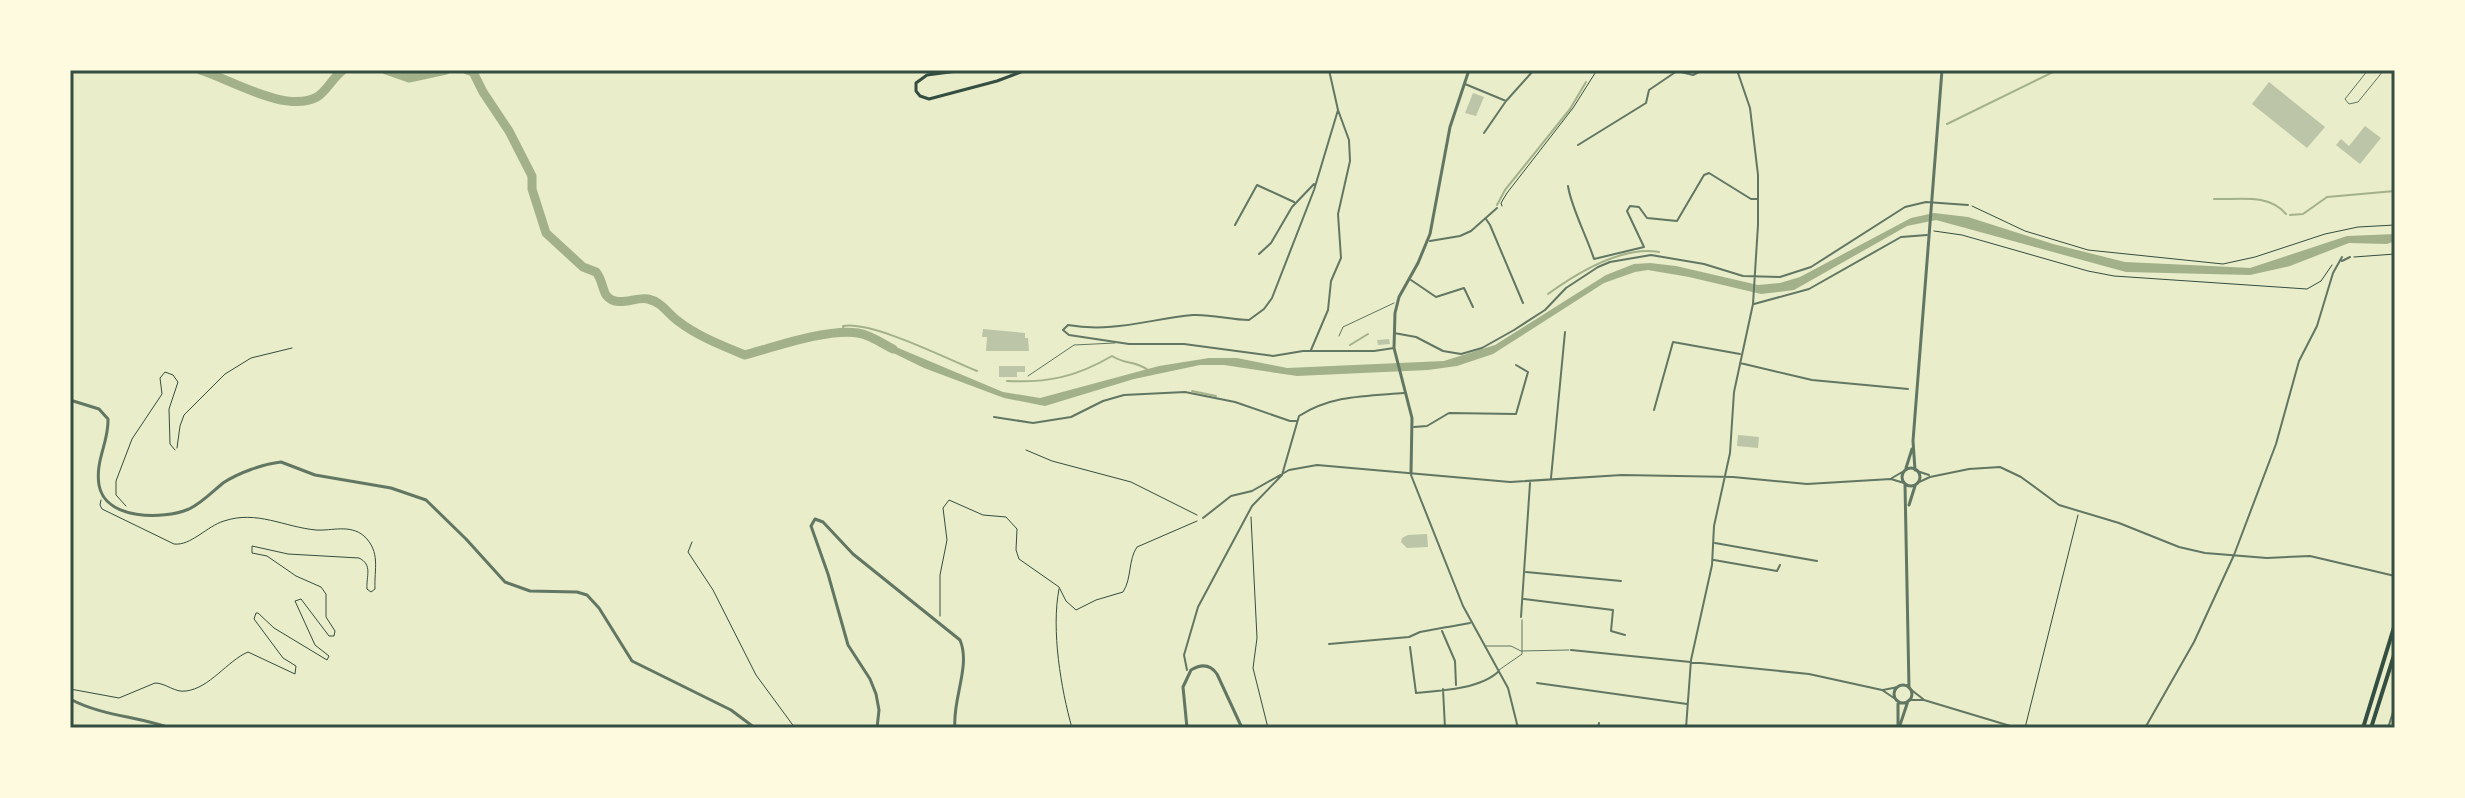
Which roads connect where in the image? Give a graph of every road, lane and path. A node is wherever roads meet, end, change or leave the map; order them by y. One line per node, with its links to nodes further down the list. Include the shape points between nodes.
1 (965, 70): 2 (main road, via 922,77 916,93 929,99)
2 (1026, 70)
3 (1329, 70): 14 (street)
4 (1469, 70): 12 (street)
5 (1597, 70): 22 (path)
6 (1703, 70): 16 (street, via 1693,75 1677,71 1649,90 1646,103)
7 (1737, 70): 19 (street, via 1750,108)
8 (1942, 70): 27 (street)
9 (2368, 70): 10 (lane, via 2345,99 2349,104 2358,102)
10 (2384, 70)
11 (1533, 71): 13 (street)
12 (1464, 84): 13 (street); 28 (street)
13 (1506, 101): 15 (street)
14 (1338, 110): 17 (street); 45 (street, via 1350,161 1338,214 1341,258)
15 (1484, 133)
16 (1578, 145)
17 (1315, 183): 20 (street); 42 (street, via 1272,298 1259,314 1246,320 1200,315 1063,329 1069,335)
18 (1568, 186): 19 (street, via 1594,259 1644,247 1627,211 1630,206 1639,207 1647,218 1677,221 1709,173)
19 (1759, 199): 33 (street)
20 (1296, 203): 25 (street, via 1257,185); 29 (street)
21 (1968, 205): 26 (path, via 2025,231 2088,250 2223,264 2325,234); 33 (street, via 1926,202 1905,207 1797,274)
22 (1502, 206)
23 (1497, 208): 24 (street)
24 (1486, 219): 28 (street, via 1460,236); 36 (street)
25 (1235, 225)
26 (2395, 225)
27 (1929, 230): 32 (path, via 2095,273 2146,279 2301,289 2321,281 2335,260); 37 (street, via 1901,237 1809,289); 57 (street)
28 (1427, 242): 34 (street)
29 (1259, 254)
30 (2395, 254): 31 (path)
31 (2350, 257): 32 (street)
32 (2342, 260): 78 (street, via 2299,361 2276,444)
33 (1754, 277): 37 (street); 40 (street, via 1662,257 1621,259 1598,267 1545,310 1482,348 1455,354)
34 (1410, 279): 35 (street); 38 (street, via 1436,297 1464,288)
35 (1397, 303): 40 (street); 41 (lane, via 1343,327)
36 (1523, 303)
37 (1753, 304): 46 (street)
38 (1473, 307)
39 (1565, 332): 65 (street)
40 (1393, 333): 44 (street)
41 (1339, 336)
42 (1117, 341): 45 (street, via 1273,356); 49 (lane, via 1074,345)
43 (292, 348): 71 (path, via 251,358 228,371 184,415 175,450 170,444 169,409 178,382 162,374 162,394 137,428 116,481 116,495)
44 (1394, 348): 45 (street); 51 (street)
45 (1311, 351)
46 (1741, 354): 47 (street); 53 (street, via 1673,342)
47 (1739, 363): 50 (street, via 1812,380); 64 (street)
48 (1516, 365): 56 (street, via 1528,372 1516,414 1449,413 1427,426)
49 (1028, 376)
50 (1908, 389)
51 (1405, 393): 55 (street, via 1342,397); 56 (street)
52 (70, 400): 70 (street, via 99,409 108,419 98,469)
53 (1654, 410)
54 (994, 417): 55 (street, via 1033,423 1071,417 1124,395 1185,392)
55 (1297, 421): 61 (street)
56 (1412, 427): 62 (street)
57 (1913, 441): 59 (street); 60 (street)
58 (1026, 450): 75 (path, via 1131,482)
59 (1905, 471): 60 (street); 66 (street); 68 (street)
60 (1916, 471): 63 (street); 69 (street)
61 (1283, 472): 62 (street, via 1324,465); 72 (street); 75 (street, via 1252,491 1231,496)
62 (1411, 473): 67 (street); 89 (street)
63 (1934, 476): 69 (street); 73 (street, via 2000,467)
64 (1726, 477): 65 (street); 66 (street, via 1807,484); 77 (street)
65 (1551, 479): 67 (street)
66 (1891, 479): 68 (street)
67 (1530, 481): 82 (street)
68 (1904, 483): 69 (street); 74 (street)
69 (1916, 484): 74 (street)
70 (103, 498): 107 (path, via 102,509 180,545 208,527 240,518 356,531 377,555 375,589 367,589 369,570 359,558 252,546 252,553 267,556 326,594 326,617 334,636 301,599 295,601 327,660 258,613 254,619 283,658 296,666 295,674 248,652 190,691 155,683 119,698); 117 (street, via 124,512 181,512 231,479 281,462 315,475 412,493 429,502 505,582 530,591 587,595 632,661 731,710)
71 (131, 508)
72 (1248, 512): 100 (street, via 1195,615 1184,655); 124 (path, via 1257,638 1253,668)
73 (2078, 512): 78 (street, via 2179,547); 130 (path)
74 (1907, 517): 102 (street)
75 (1203, 518): 85 (path, via 1135,548 1122,593 1076,610)
76 (692, 542): 118 (path, via 688,552 756,675)
77 (1714, 543): 79 (street); 80 (street)
78 (2234, 555): 83 (street, via 2310,556); 131 (street, via 2194,642)
79 (1713, 560): 81 (street, via 1777,571); 99 (street)
80 (1817, 561)
81 (1780, 565)
82 (1525, 572): 84 (street); 86 (street)
83 (2395, 576)
84 (1621, 581)
85 (1059, 587): 88 (path, via 1020,561 1017,529 1008,519 949,500 943,511 947,540); 121 (path, via 1056,623)
86 (1523, 599): 87 (street); 92 (street, via 1613,610 1611,631)
87 (1521, 617): 97 (lane)
88 (939, 622): 119 (street, via 853,554 823,522 811,521 848,645 876,694); 120 (street, via 963,646)
89 (1471, 623): 91 (street); 94 (street)
90 (2395, 624): 132 (highway)
91 (1441, 630): 93 (street); 105 (street, via 1455,661)
92 (1625, 635)
93 (1329, 644)
94 (1486, 646): 97 (lane); 101 (street)
95 (1410, 647): 108 (street, via 1416,693)
96 (1571, 650): 97 (lane); 99 (street)
97 (1521, 651): 101 (lane, via 1518,659)
98 (2395, 652): 133 (highway)
99 (1691, 660): 109 (street, via 1809,674); 114 (street)
100 (1187, 670)
101 (1499, 670): 105 (street); 126 (street)
102 (1907, 670): 104 (street); 106 (street)
103 (1537, 683): 114 (street)
104 (1899, 686): 106 (street); 109 (street); 111 (street)
105 (1456, 687): 108 (street)
106 (1909, 688): 112 (street); 113 (street)
107 (70, 689)
108 (1443, 689): 125 (street)
109 (1882, 690): 111 (street)
110 (70, 699): 116 (street, via 94,711)
111 (1897, 700): 112 (street); 128 (street)
112 (1909, 700): 113 (street); 128 (street)
113 (1924, 700): 129 (street)
114 (1688, 704): 127 (street)
115 (2395, 706): 134 (street)
116 (170, 728)
117 (755, 728)
118 (795, 728)
119 (877, 728)
120 (955, 728)
121 (1072, 728)
122 (1187, 728): 123 (street, via 1183,687 1189,673 1202,666 1215,671)
123 (1242, 728)
124 (1268, 728)
125 (1445, 728)
126 (1518, 728)
127 (1686, 728)
128 (1898, 728)
129 (2017, 728)
130 (2025, 728)
131 (2145, 728)
132 (2363, 728)
133 (2371, 728)
134 (2388, 728)

